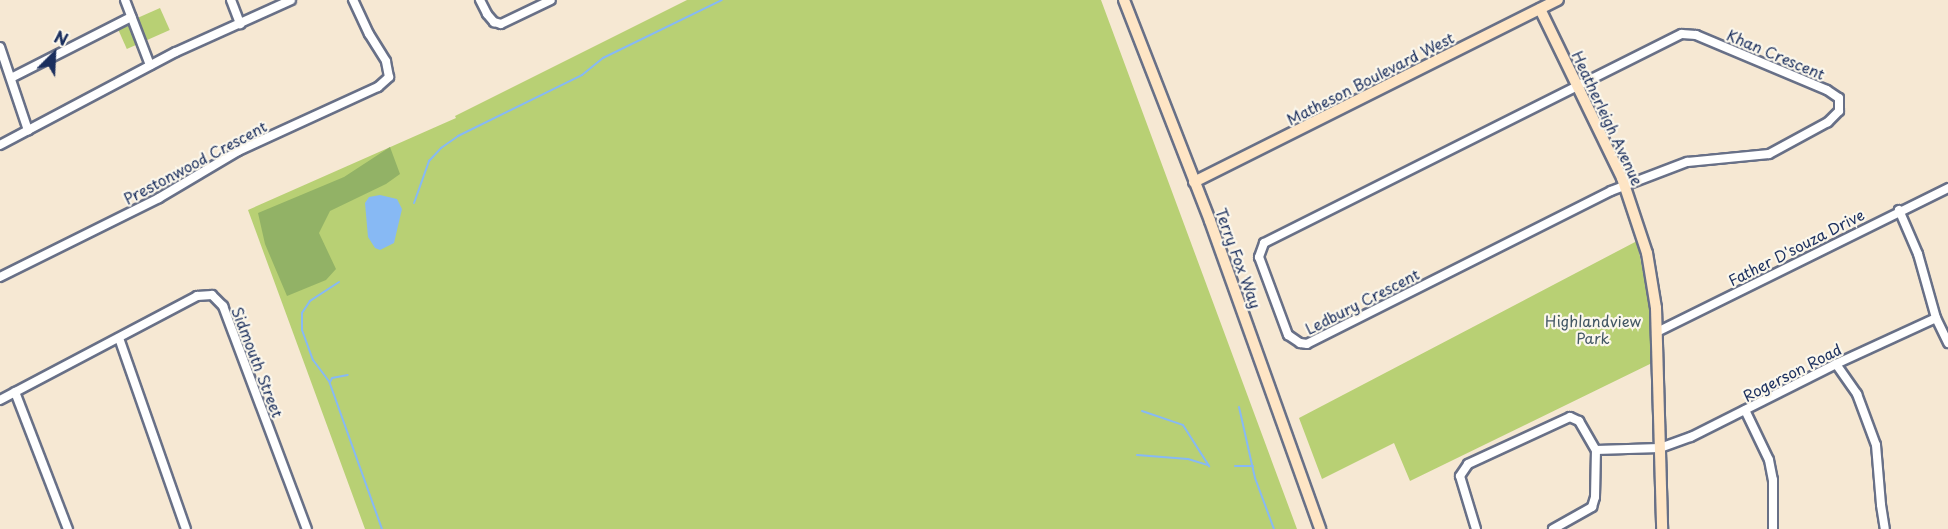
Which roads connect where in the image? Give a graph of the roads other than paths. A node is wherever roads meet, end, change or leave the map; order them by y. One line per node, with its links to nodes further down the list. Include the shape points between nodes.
1 (125, 0): 10 (street)
2 (231, 0): 11 (street)
3 (291, 0): 11 (street)
4 (353, 0): 22 (street, Prestonwood Crescent, via 386,61 389,77 378,87 238,151 159,198)
5 (480, 0): 6 (street, via 494,22 501,24)
6 (551, 0)
7 (1124, 0): 18 (street, Terry Fox Way)
8 (1558, 0): 9 (street, Matheson Boulevard West)
9 (1540, 9): 15 (street, Heatherleigh Avenue); 18 (street, Matheson Boulevard West)
10 (132, 18): 13 (street); 14 (street)
11 (240, 24): 13 (street)
12 (0, 47): 14 (street)
13 (150, 65): 16 (street)
14 (11, 78): 16 (street)
15 (1578, 86): 19 (street, Heatherleigh Avenue); 19 (street, Khan Crescent, via 1688,34 1839,98 1839,111 1834,118 1774,152 1687,162); 19 (street, Ledbury Crescent, via 1264,243 1259,257 1288,335 1307,344)
16 (28, 130): 17 (street)
17 (0, 145)
18 (1194, 182): 36 (street, Terry Fox Way)
19 (1625, 184): 24 (street, Heatherleigh Avenue, via 1647,253)
20 (1948, 188): 21 (street, Father D'souza Drive)
21 (1899, 210): 23 (street, via 1918,254); 24 (street, Father D'souza Drive)
22 (0, 277)
23 (1936, 318): 26 (street); 27 (street, Rogerson Road)
24 (1657, 332): 31 (street, Heatherleigh Avenue)
25 (119, 338): 28 (street, Sidmouth Street); 34 (street); 35 (street, Sidmouth Street, via 197,297 212,295 223,306)
26 (1948, 343)
27 (1836, 364): 30 (street, Rogerson Road); 41 (street, via 1857,394 1876,446)
28 (15, 392): 29 (street, Sidmouth Street); 33 (street)
29 (0, 400)
30 (1745, 410): 31 (street, Rogerson Road); 40 (street, via 1769,460)
31 (1660, 448): 32 (street, Rogerson Road); 39 (street, Heatherleigh Avenue)
32 (1596, 450): 37 (street, via 1579,421 1570,417 1468,465 1460,476); 38 (street, via 1592,507)
33 (68, 529)
34 (186, 529)
35 (307, 529)
36 (1320, 529)
37 (1476, 529)
38 (1553, 529)
39 (1662, 529)
40 (1773, 529)
41 (1885, 529)

